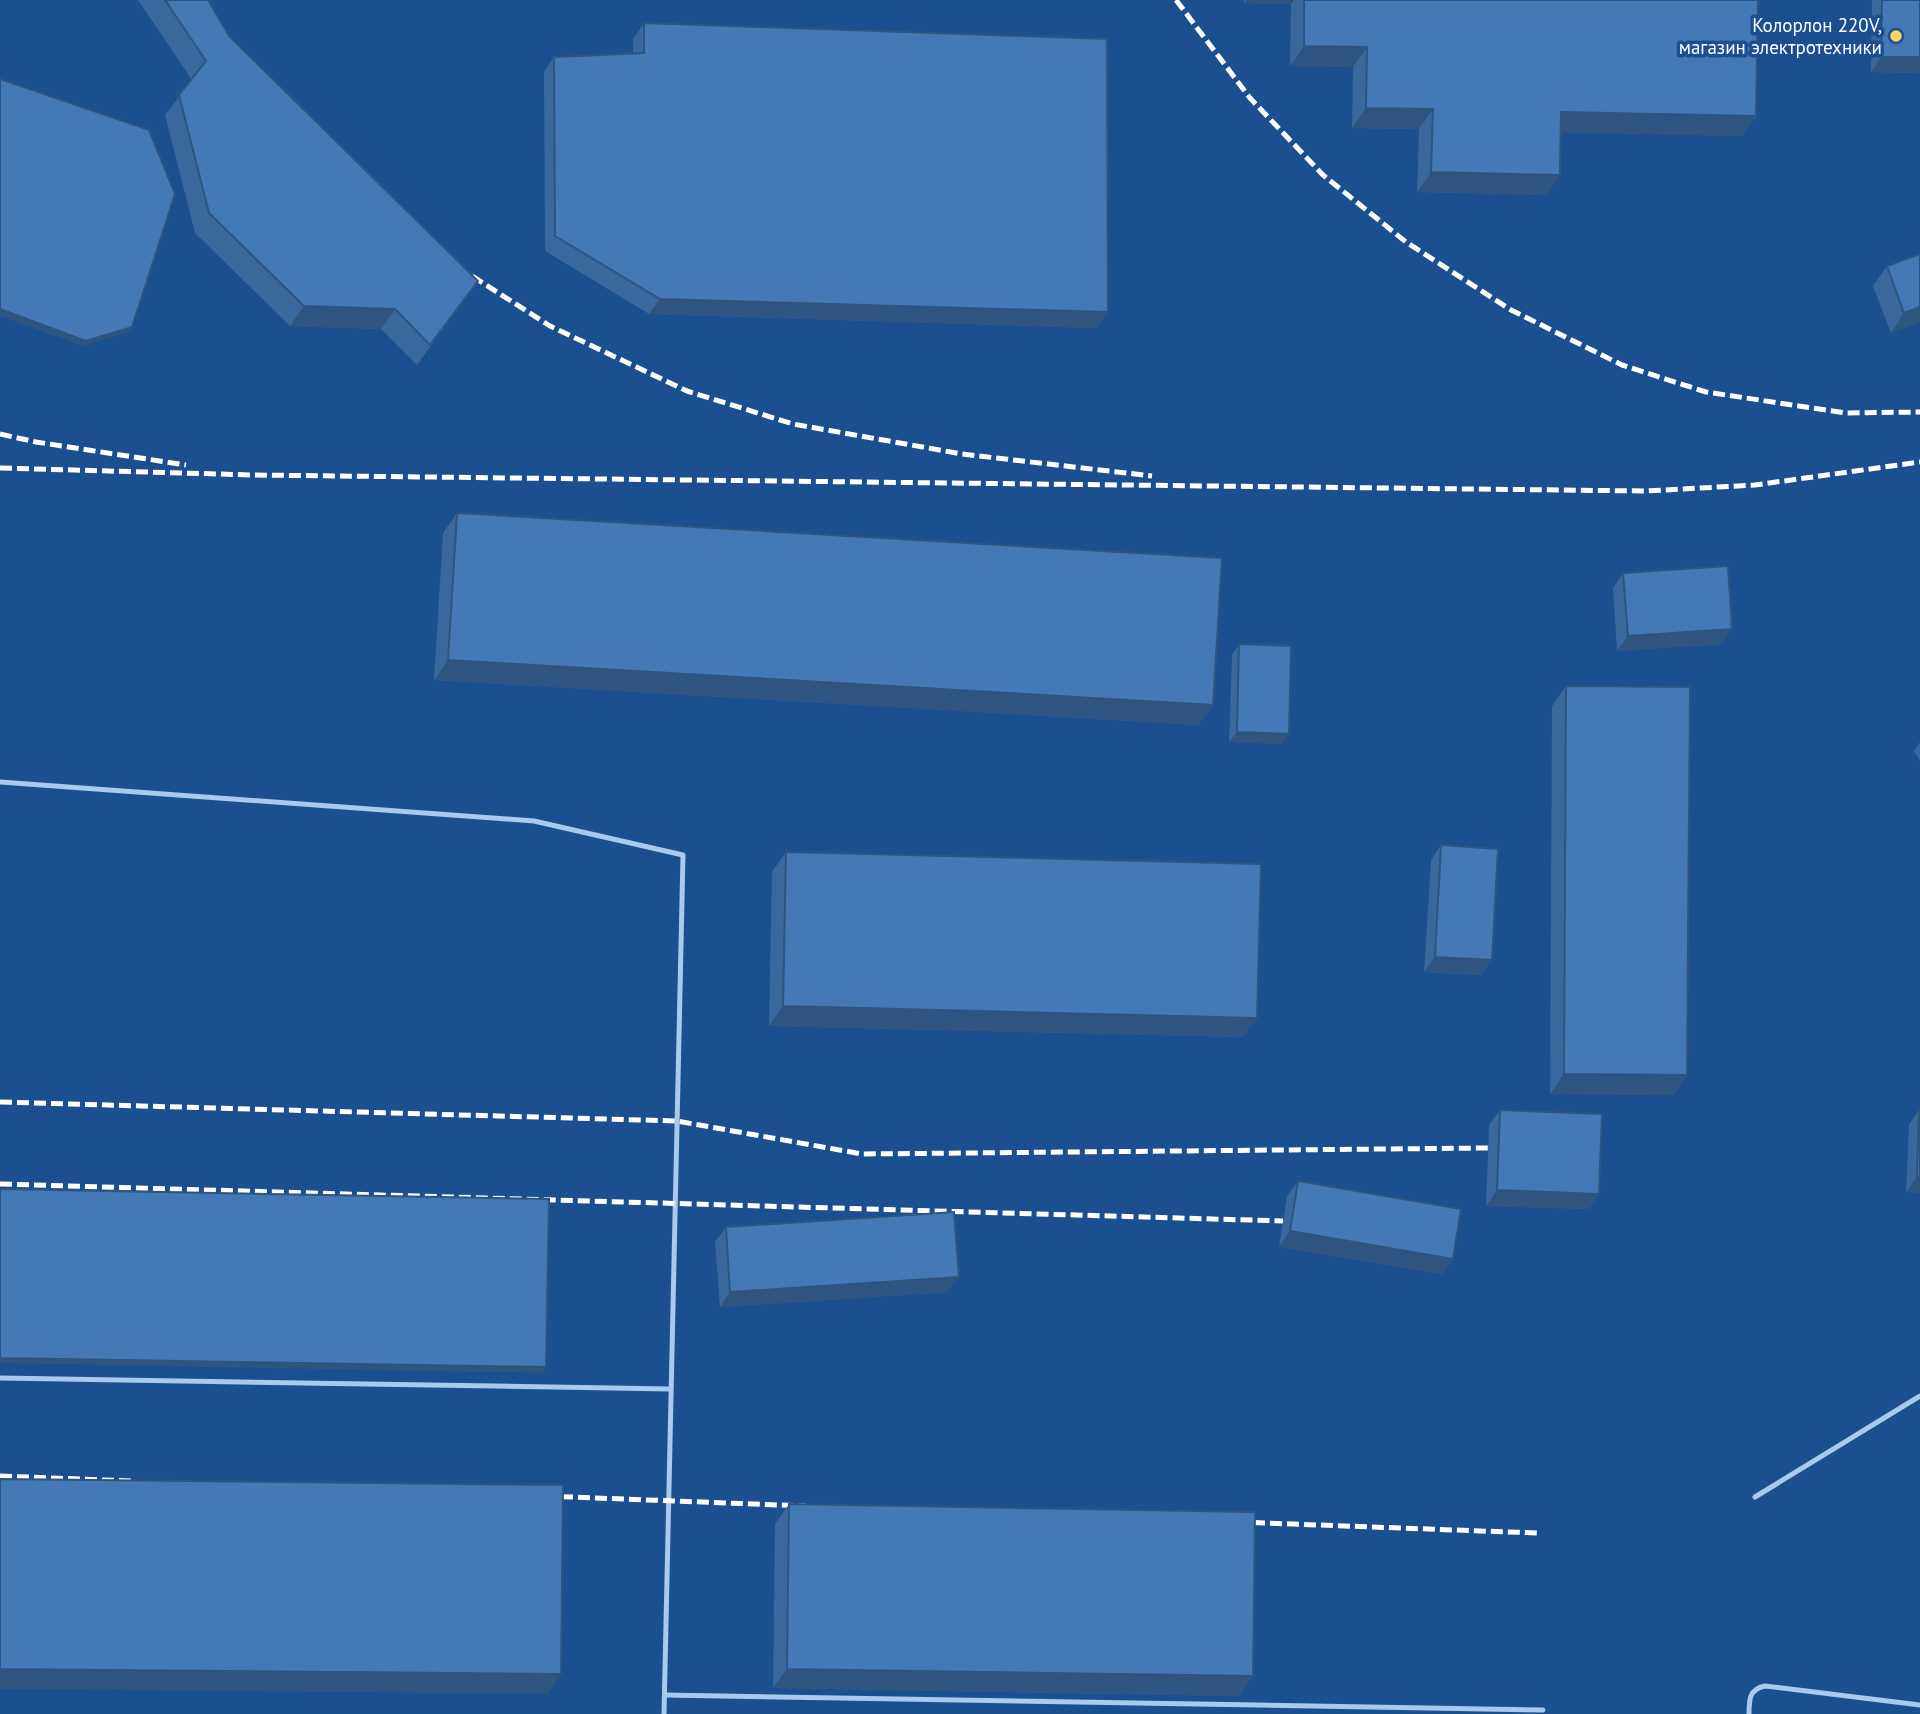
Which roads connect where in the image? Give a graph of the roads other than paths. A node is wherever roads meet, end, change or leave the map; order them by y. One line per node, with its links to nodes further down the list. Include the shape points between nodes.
1 (0, 782): 3 (lane, via 534,821 683,855)
2 (0, 1378): 3 (lane)
3 (670, 1389): 6 (lane)
4 (1920, 1396): 5 (lane)
5 (1755, 1497)
6 (665, 1695): 8 (lane); 9 (lane)
7 (1919, 1705): 10 (lane, via 1765,1686 1751,1694); 11 (lane)
8 (1543, 1710)
9 (664, 1714)
10 (1749, 1714)
11 (1919, 1714)

